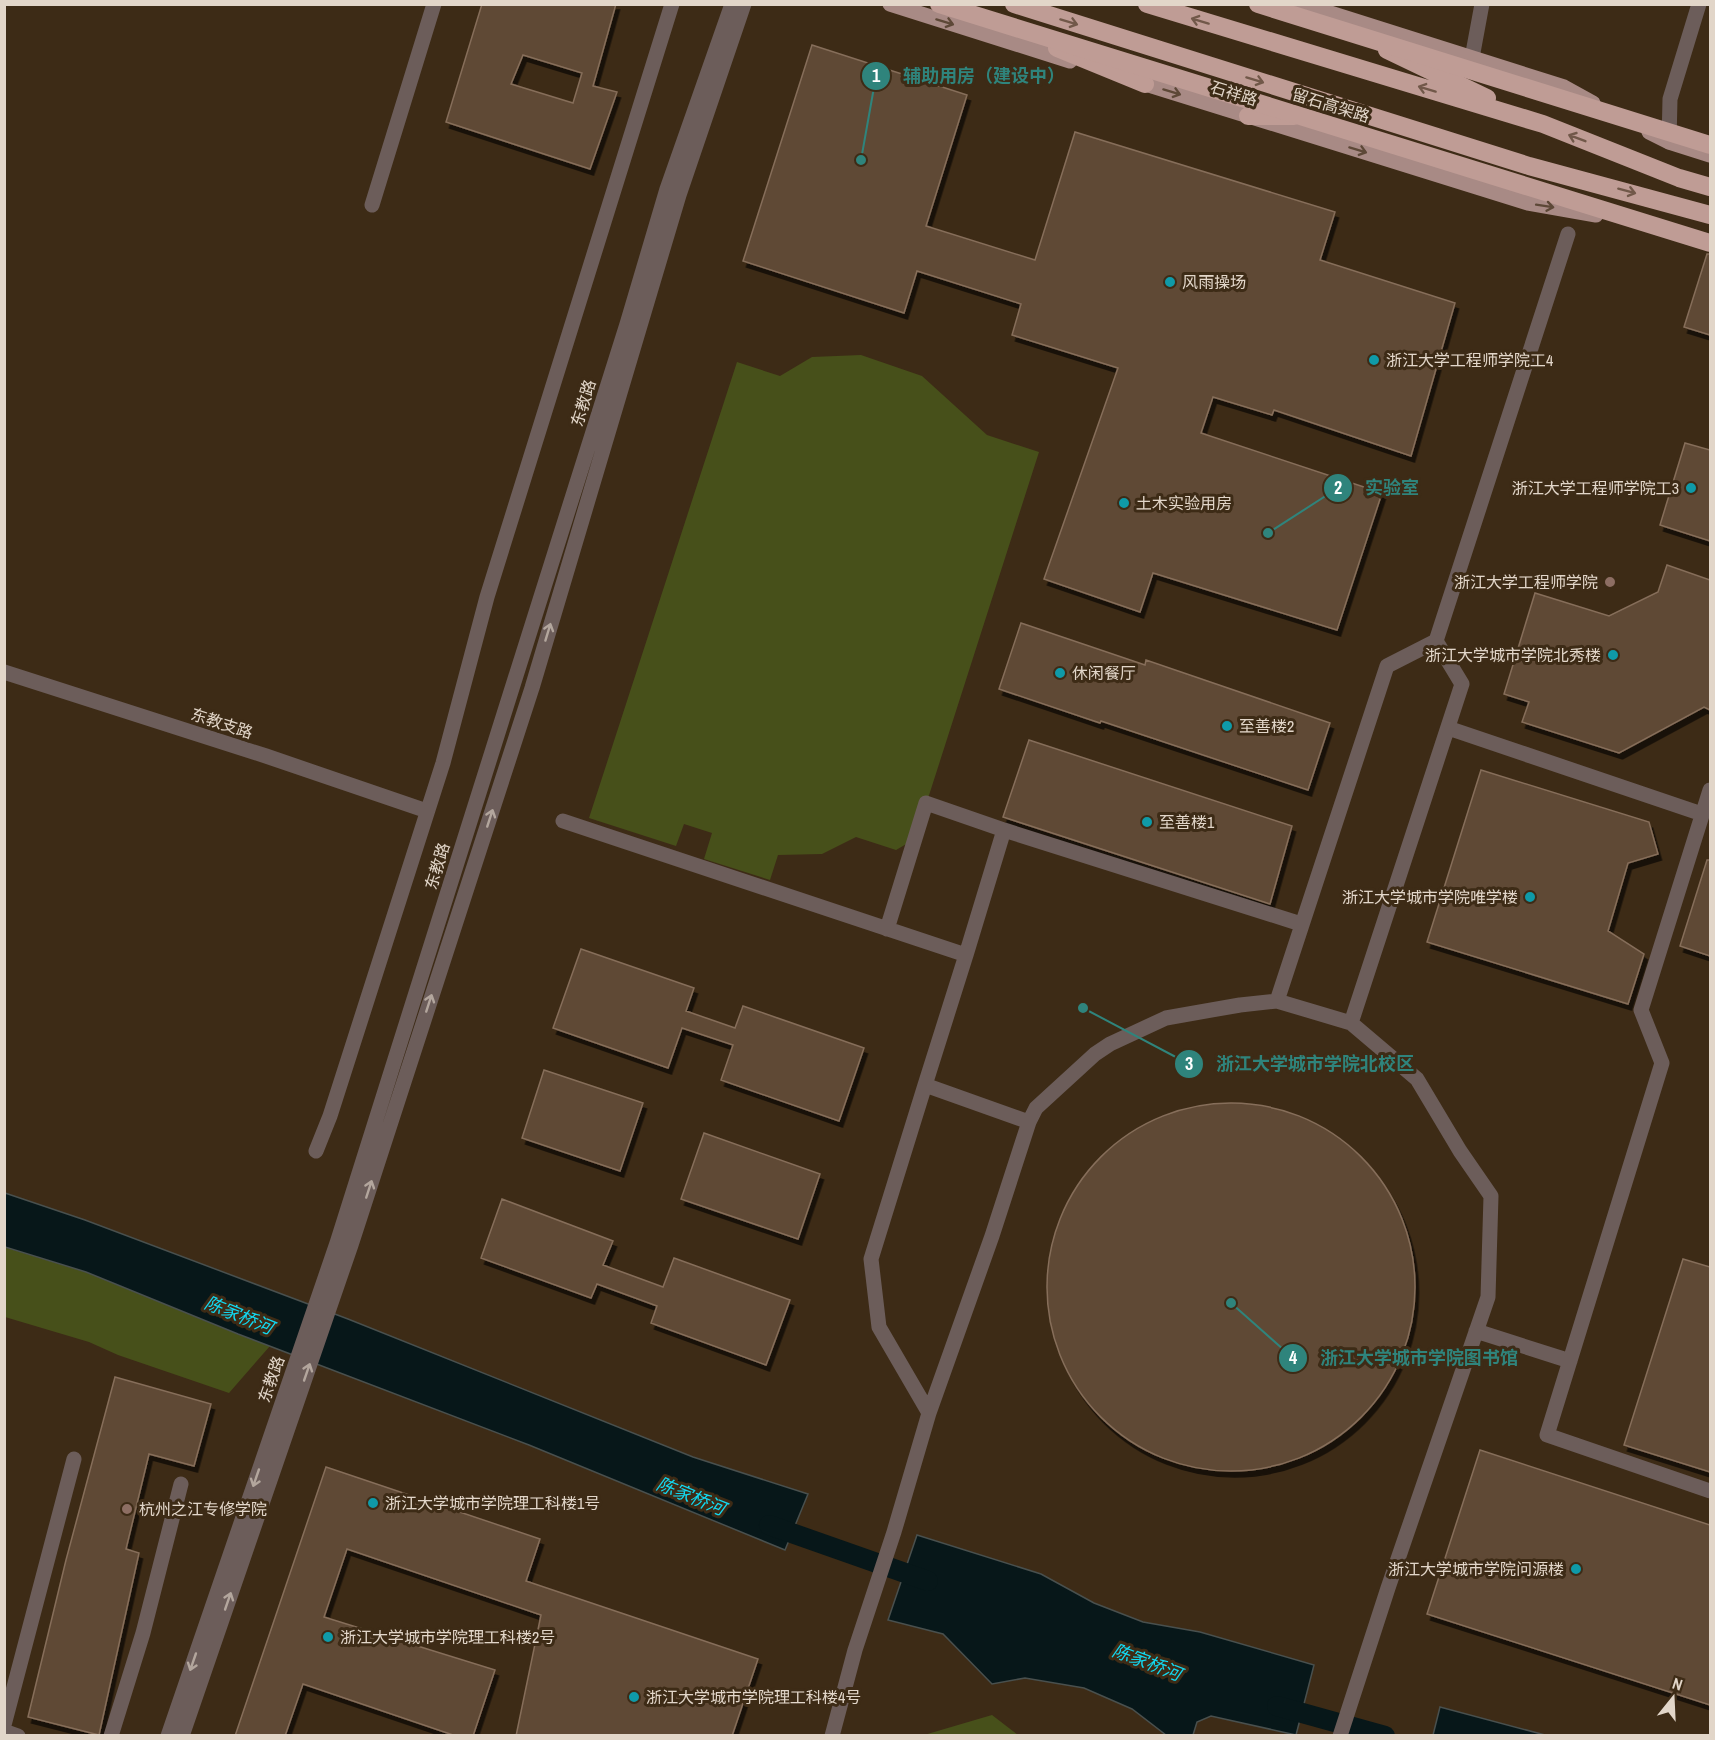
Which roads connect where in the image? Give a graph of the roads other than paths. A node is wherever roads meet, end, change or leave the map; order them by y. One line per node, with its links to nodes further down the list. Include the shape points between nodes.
1 (434, 4): 24 (street)
2 (672, 4): 32 (street, via 487,597)
3 (732, 4): 44 (street, 东教路, via 667,189)
4 (744, 4): 44 (street, 东教路, one-way to 4, via 532,688 679,195)
5 (890, 4): 16 (main road, 石祥路, one-way to 16)
6 (939, 4): 27 (highway, 留石高架路, bridge)
7 (953, 4): 16 (highway)
8 (1014, 4): 22 (highway, 留石高架路, one-way to 22)
9 (1147, 4): 18 (highway, one-way to 9)
10 (1258, 4): 20 (highway, bridge)
11 (1290, 4): 18 (highway)
12 (1302, 4): 15 (main road)
13 (1482, 4): 15 (street)
14 (1699, 4): 19 (street, via 1670,99)
15 (1472, 58): 19 (main road, via 1564,87)
16 (1145, 84): 17 (main road, 石祥路, one-way to 17)
17 (1248, 116): 22 (highway, via 1323,116 1413,143); 27 (main road, 石祥路, one-way to 27, via 1528,203 1670,227)
18 (1543, 124): 23 (highway, one-way to 18)
19 (1669, 142): 21 (main road)
20 (1710, 145)
21 (1710, 155)
22 (1529, 166): 25 (highway, 留石高架路, one-way to 25)
23 (1710, 187)
24 (372, 205)
25 (1710, 215)
26 (1568, 234): 28 (street)
27 (1710, 241)
28 (1436, 641): 30 (street, via 1462,684); 36 (street, via 1387,666)
29 (4, 672): 32 (street, 东教支路)
30 (1448, 728): 33 (street); 40 (street)
31 (1710, 790): 33 (street)
32 (427, 811): 43 (street)
33 (1702, 814): 46 (street, via 1641,1010 1662,1063)
34 (564, 821): 37 (street)
35 (1004, 830): 36 (street); 37 (street, via 926,803); 38 (street)
36 (1301, 924): 39 (street)
37 (887, 929): 38 (street)
38 (966, 955): 41 (street)
39 (1277, 1001): 40 (street); 42 (street, via 1166,1018 1110,1044 1036,1108)
40 (1351, 1023): 45 (street, via 1417,1078 1491,1196 1488,1297)
41 (925, 1085): 42 (street); 47 (street, via 871,1259 879,1327)
42 (1029, 1122): 47 (street)
43 (316, 1151)
44 (344, 1244): 48 (street, 东教路)
45 (1476, 1331): 46 (street); 59 (street)
46 (1570, 1361): 51 (street, via 1547,1435)
47 (929, 1413): 58 (street)
48 (281, 1425): 56 (street, 东教路, one-way to 56); 57 (street, 东教路, one-way to 48)
49 (74, 1459): 52 (street)
50 (181, 1484): 55 (street, via 143,1633)
51 (1710, 1491)
52 (4, 1725)
53 (4, 1731): 54 (street)
54 (18, 1736)
55 (111, 1736)
56 (168, 1736)
57 (182, 1736)
58 (832, 1736)
59 (1340, 1736)

